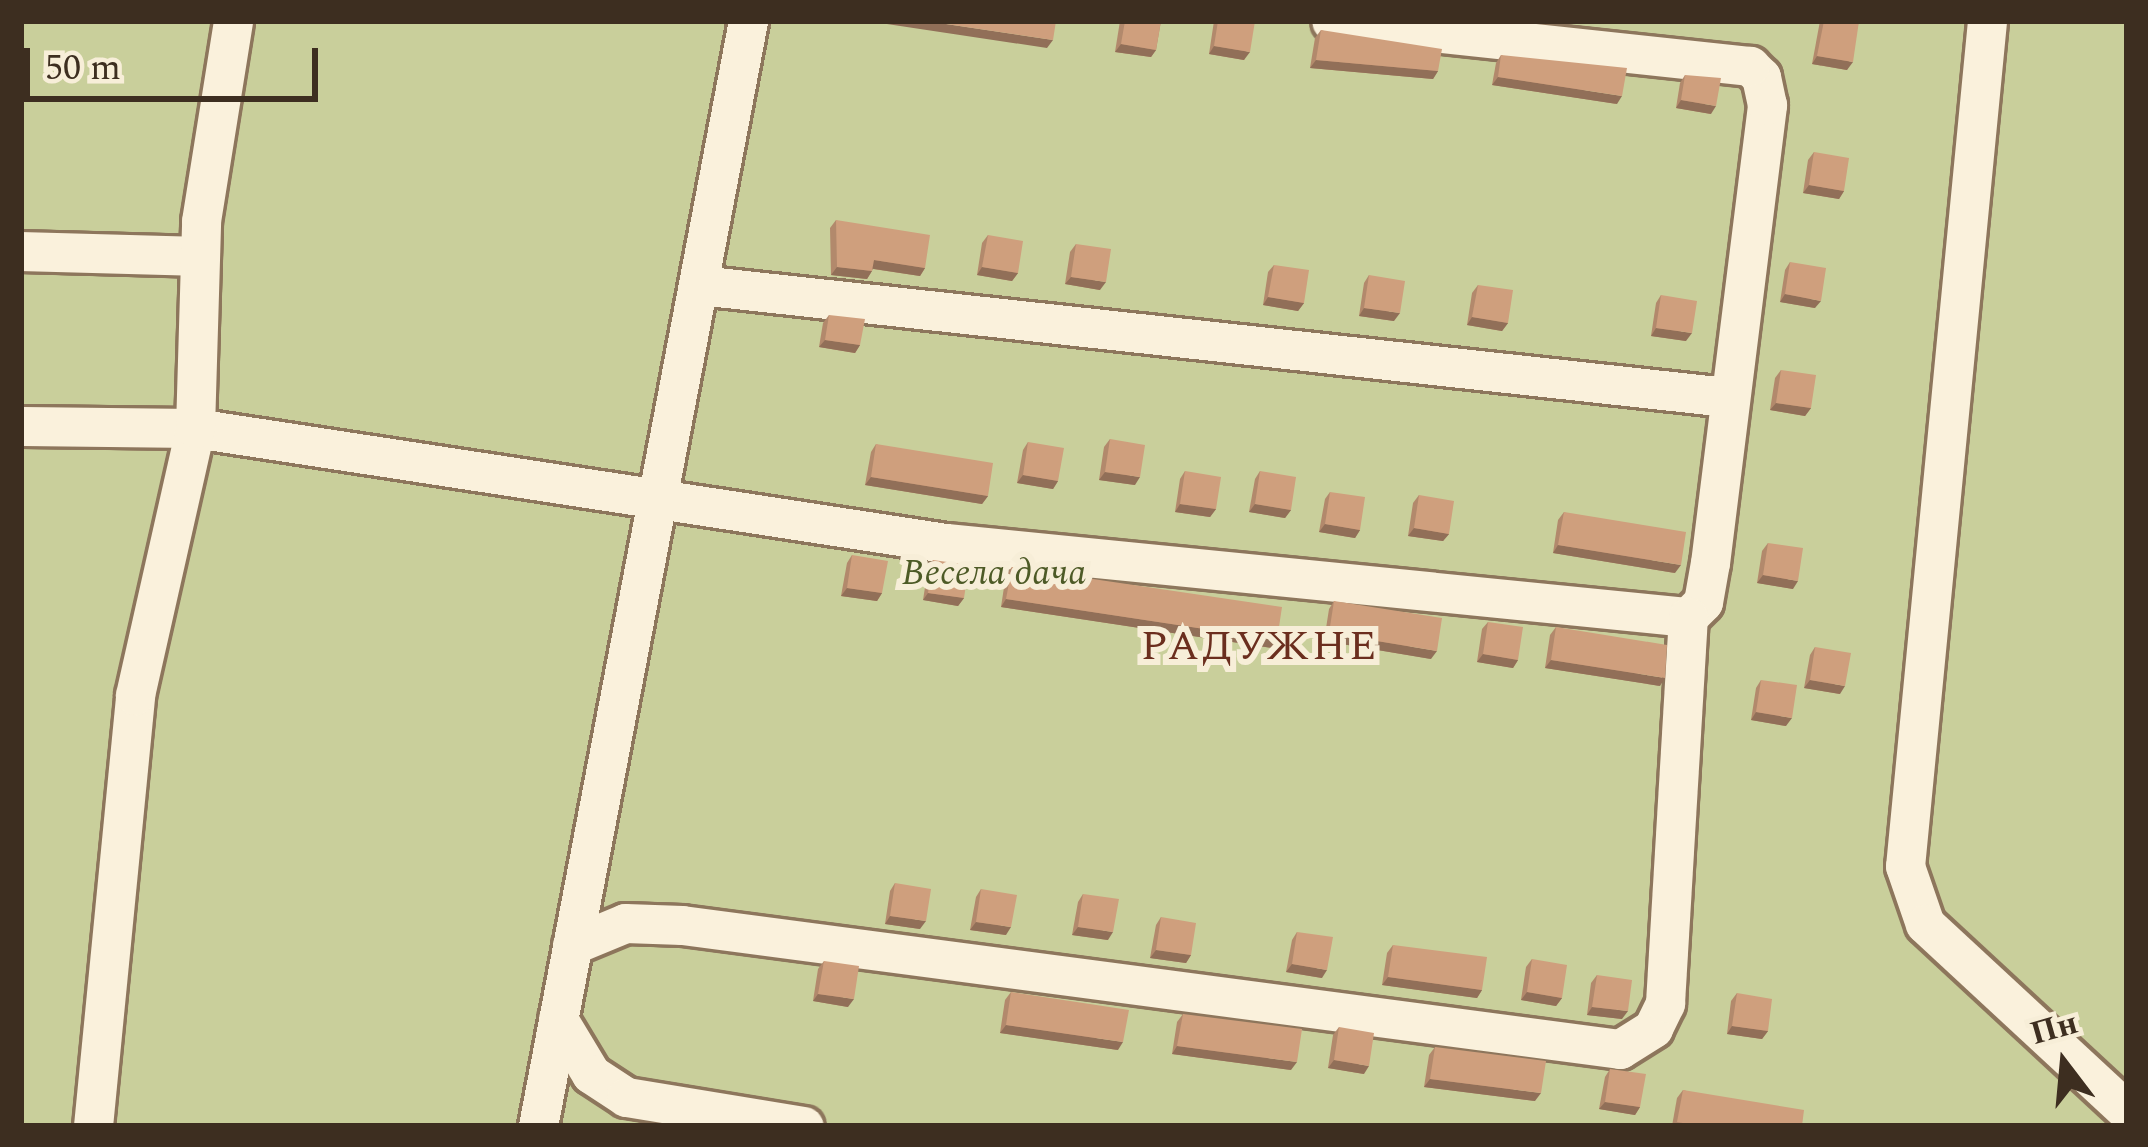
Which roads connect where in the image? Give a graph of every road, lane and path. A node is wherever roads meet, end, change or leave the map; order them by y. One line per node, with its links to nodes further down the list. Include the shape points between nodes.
1 (233, 21): 6 (street)
2 (748, 21): 7 (street)
3 (1331, 21): 8 (street, via 1750,67 1761,77 1766,105)
4 (1987, 21): 15 (street, via 1905,866 1925,924)
5 (21, 250): 6 (street)
6 (200, 256): 10 (street)
7 (699, 285): 8 (street); 11 (street)
8 (1727, 397): 12 (street, via 1710,563 1702,602)
9 (21, 426): 10 (street)
10 (195, 428): 11 (street); 16 (street, via 135,694)
11 (659, 499): 12 (street, via 946,543); 13 (street)
12 (1688, 617): 13 (street, via 1664,1003 1652,1028 1620,1049 682,925 625,923)
13 (572, 945): 14 (street)
14 (558, 1019): 17 (street); 18 (street, via 591,1074 626,1097)
15 (2127, 1111)
16 (93, 1126)
17 (538, 1126)
18 (804, 1126)

